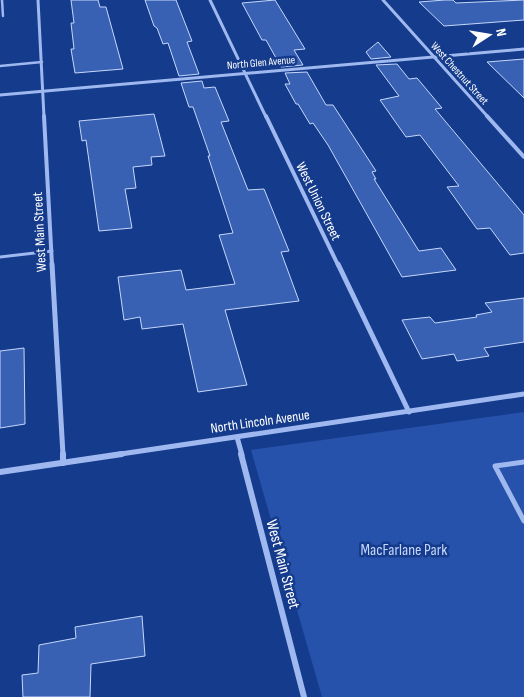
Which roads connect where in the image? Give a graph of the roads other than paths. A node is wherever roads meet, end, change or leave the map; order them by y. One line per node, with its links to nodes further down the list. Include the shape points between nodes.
1 (2, 0): 5 (lane)
2 (38, 0): 8 (street, West Main Street)
3 (210, 0): 10 (street, West Union Street)
4 (383, 0): 7 (street, West Chestnut Street)
5 (2, 16)
6 (524, 49): 7 (street, North Glen Avenue)
7 (434, 56): 10 (street, North Glen Avenue); 13 (street, West Chestnut Street)
8 (42, 62): 9 (lane); 11 (street, West Main Street)
9 (0, 66)
10 (244, 72): 11 (street, North Glen Avenue); 17 (street, West Union Street)
11 (43, 91): 12 (street, North Glen Avenue); 14 (street, West Main Street)
12 (0, 95)
13 (524, 157)
14 (52, 251): 15 (lane); 20 (street, West Main Street)
15 (0, 257)
16 (524, 394): 17 (street, North Lincoln Avenue)
17 (409, 412): 18 (street, North Lincoln Avenue)
18 (237, 437): 20 (street, North Lincoln Avenue); 23 (street, West Main Street)
19 (524, 462): 22 (lane, via 495,466)
20 (63, 463): 21 (street, North Lincoln Avenue)
21 (0, 472)
22 (524, 520)
23 (304, 697)

